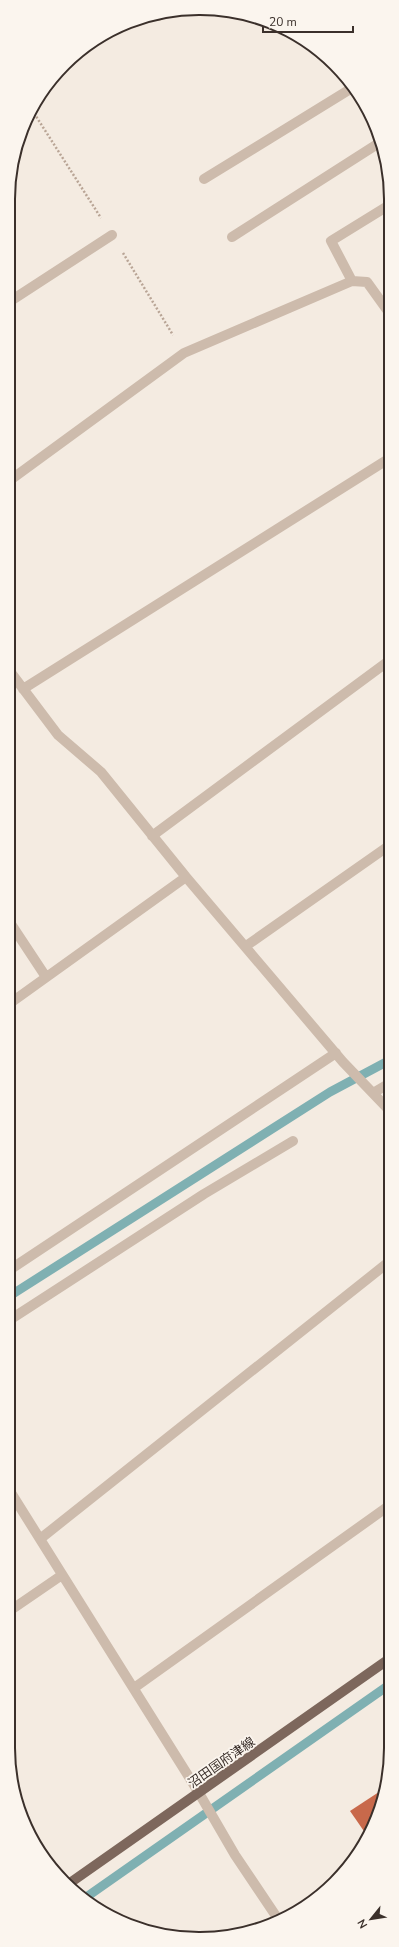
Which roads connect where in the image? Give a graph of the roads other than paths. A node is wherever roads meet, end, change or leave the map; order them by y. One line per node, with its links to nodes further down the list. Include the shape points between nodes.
1 (348, 90): 3 (street)
2 (376, 145): 6 (street)
3 (204, 179)
4 (384, 208): 7 (street, via 331,241)
5 (112, 235): 8 (street)
6 (232, 237)
7 (352, 281): 9 (street, via 367,282); 11 (street, via 184,353)
8 (15, 299)
9 (384, 306)
10 (384, 462): 14 (street)
11 (15, 477)
12 (384, 664): 15 (street)
13 (15, 680): 14 (street)
14 (23, 689): 15 (street, via 58,735 101,772)
15 (152, 836): 17 (street)
16 (384, 849): 19 (street)
17 (186, 877): 19 (street); 20 (street)
18 (15, 930): 20 (street)
19 (246, 946): 22 (street)
20 (46, 977): 21 (street)
21 (15, 1000)
22 (336, 1053): 24 (street); 28 (street)
23 (384, 1085): 24 (street)
24 (370, 1090): 25 (street)
25 (384, 1105)
26 (293, 1142): 29 (street, via 204,1194)
27 (384, 1266): 32 (street)
28 (15, 1267)
29 (15, 1316)
30 (15, 1502): 32 (street)
31 (384, 1509): 36 (street)
32 (40, 1539): 33 (street)
33 (62, 1575): 34 (street); 36 (street)
34 (15, 1607)
35 (384, 1663): 37 (main road, 沼田国府津線)
36 (134, 1688): 37 (street)
37 (199, 1793): 38 (main road, 沼田国府津線); 39 (street, via 235,1855)
38 (73, 1881)
39 (276, 1915)

